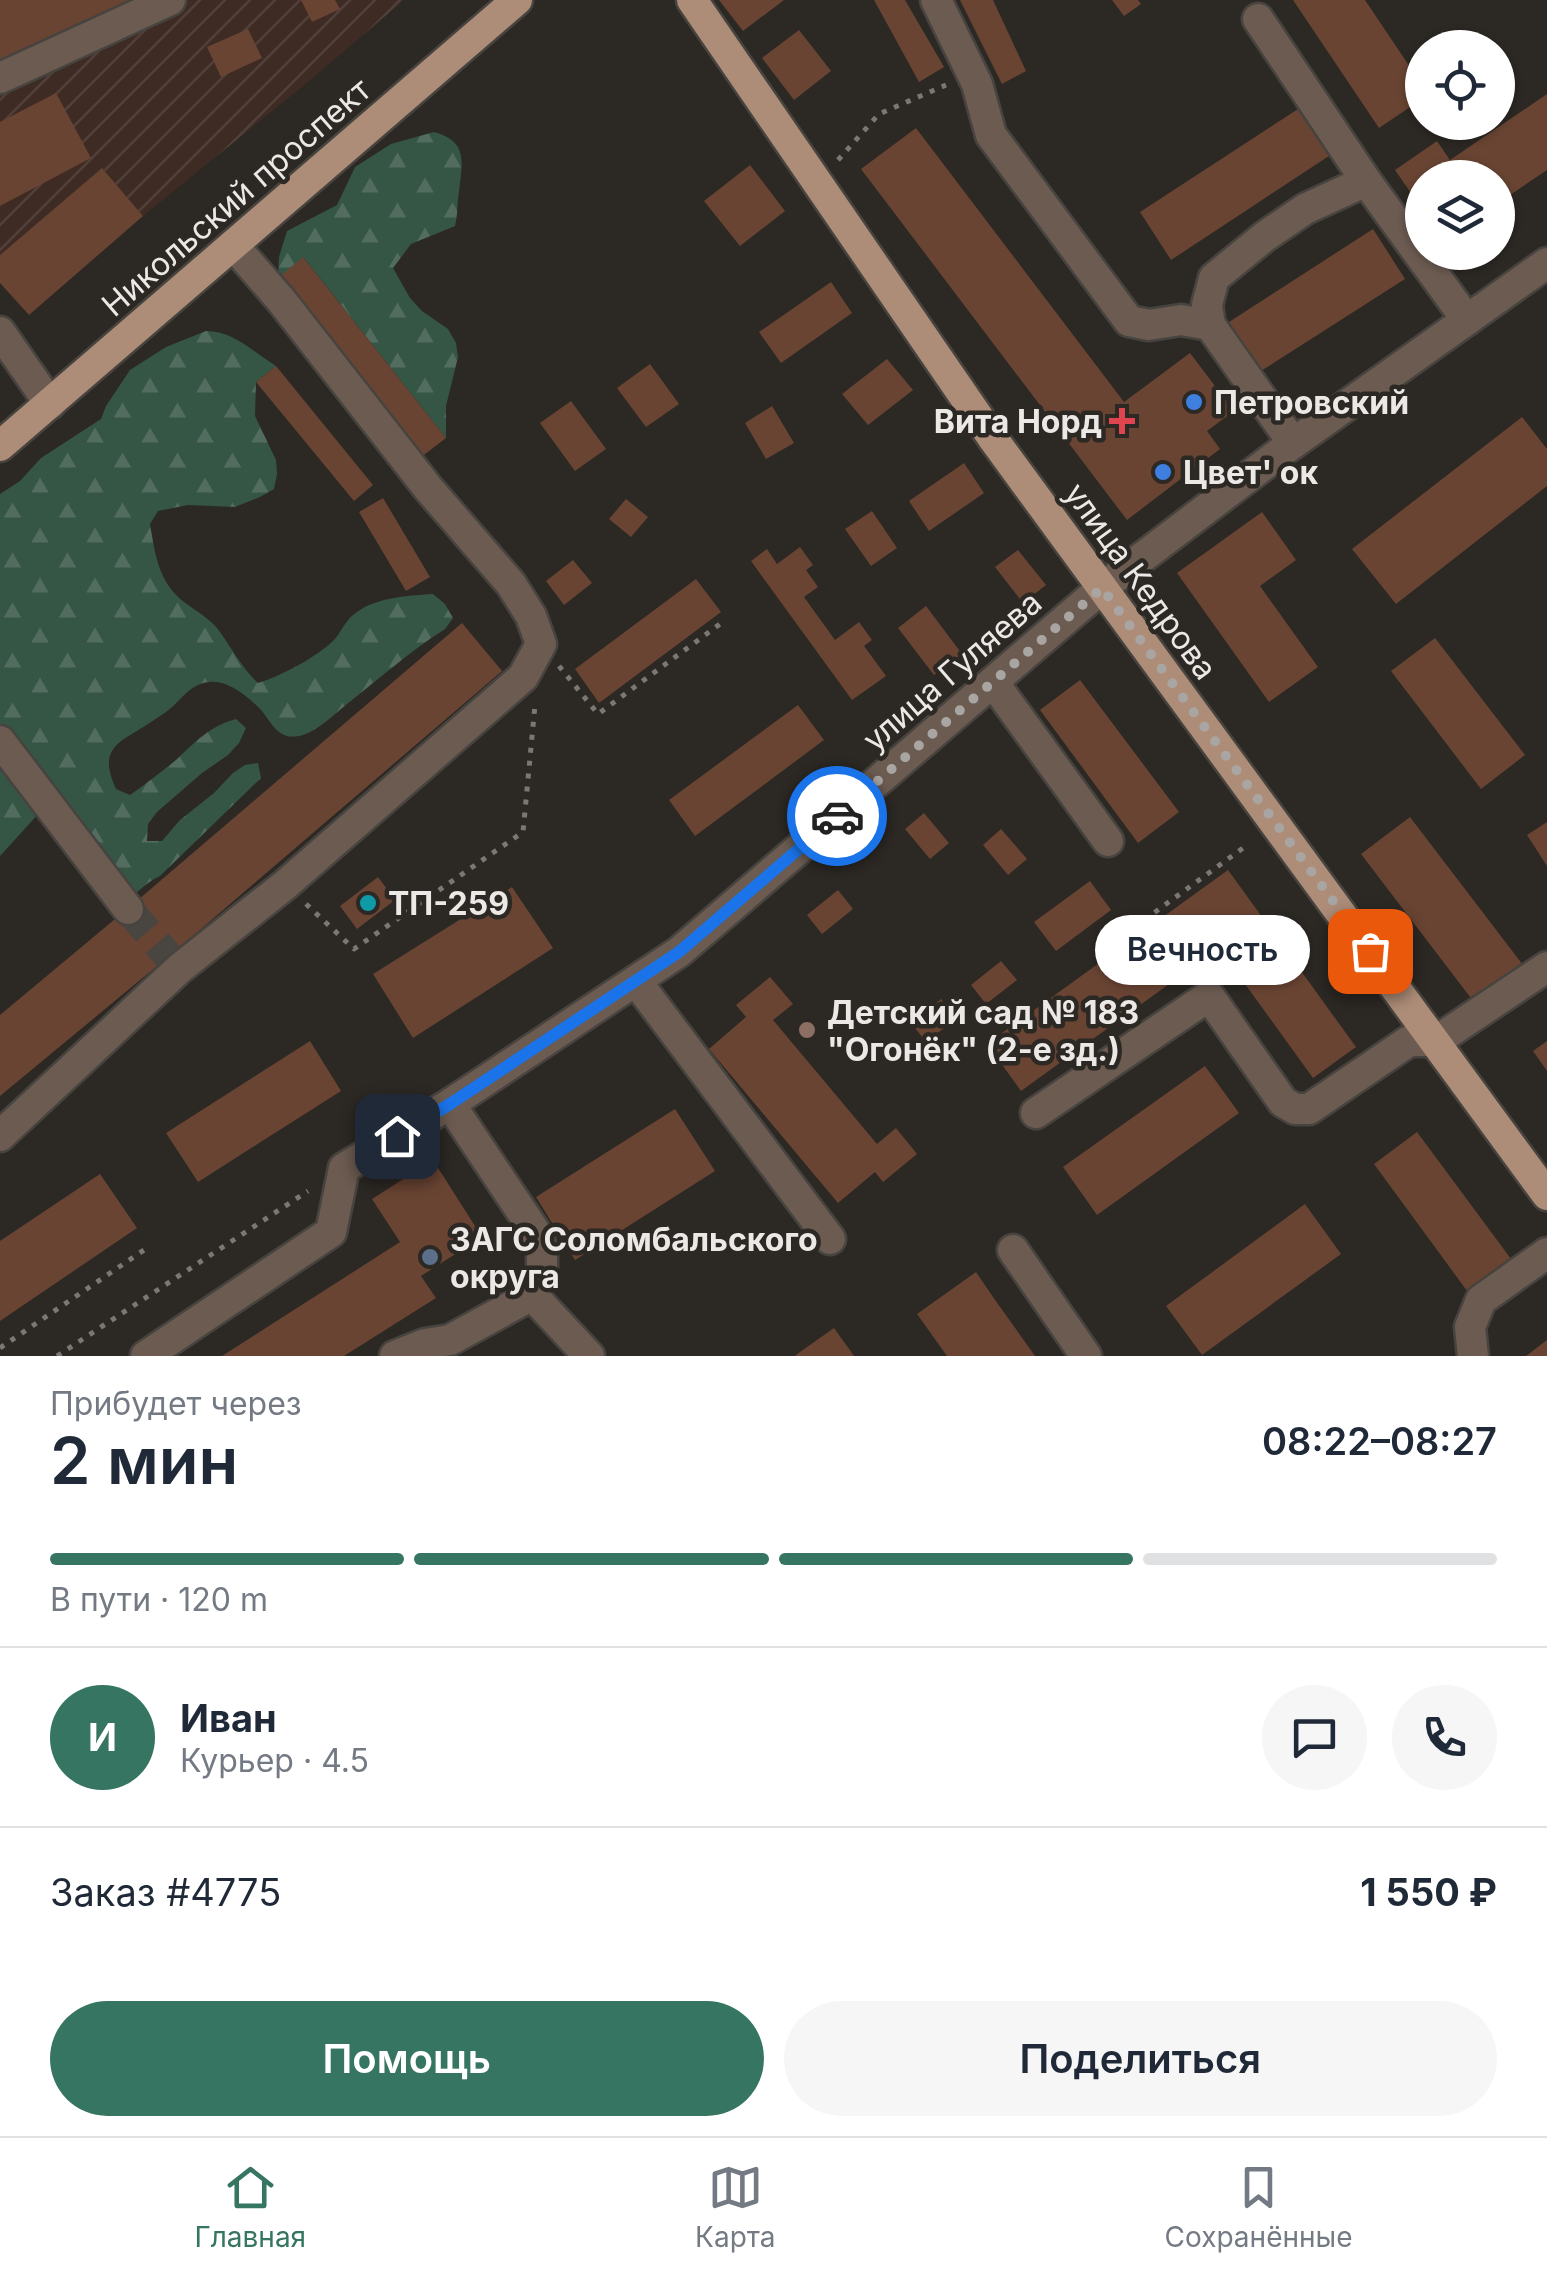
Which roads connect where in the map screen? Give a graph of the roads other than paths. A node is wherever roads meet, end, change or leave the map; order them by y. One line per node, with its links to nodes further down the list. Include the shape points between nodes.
1 (170, 0): 6 (street)
2 (517, 0): 8 (main road, Никольский проспект)
3 (692, 0): 16 (main road, улица Кедрова)
4 (936, 0): 11 (street, via 977,84 991,135 1129,320)
5 (1258, 19): 7 (street)
6 (0, 78)
7 (1366, 181): 10 (street); 11 (street, via 1305,209 1214,278)
8 (233, 245): 13 (main road, Никольский проспект); 26 (street, via 511,584 541,644 524,677 285,885 174,962)
9 (1547, 264): 10 (street, улица Гуляева)
10 (1466, 320): 14 (street, улица Гуляева)
11 (1210, 325): 14 (street)
12 (0, 332): 13 (street)
13 (50, 404): 15 (main road, Никольский проспект)
14 (1293, 443): 16 (street, улица Гуляева)
15 (0, 446)
16 (1102, 588): 17 (street, улица Гуляева); 23 (main road, улица Кедрова)
17 (993, 682): 19 (street); 22 (street, улица Гуляева, via 679,952)
18 (0, 742): 20 (street)
19 (1108, 841)
20 (128, 908)
21 (1547, 967): 23 (street)
22 (636, 980): 24 (street, улица Гуляева); 28 (street)
23 (1436, 1041): 25 (street, via 1409,1040 1309,1109 1295,1109 1283,1102 1209,996); 27 (main road, улица Кедрова)
24 (450, 1104): 31 (street, via 542,1248); 32 (street, улица Гуляева, via 344,1168 331,1232)
25 (1036, 1113)
26 (0, 1136)
27 (1547, 1195)
28 (830, 1239)
29 (1013, 1250): 35 (street)
30 (1547, 1253): 36 (street, via 1481,1300 1470,1328)
31 (532, 1294): 33 (street, via 450,1340); 34 (street)
32 (146, 1356)
33 (395, 1356)
34 (589, 1356)
35 (1086, 1356)
36 (1473, 1356)

